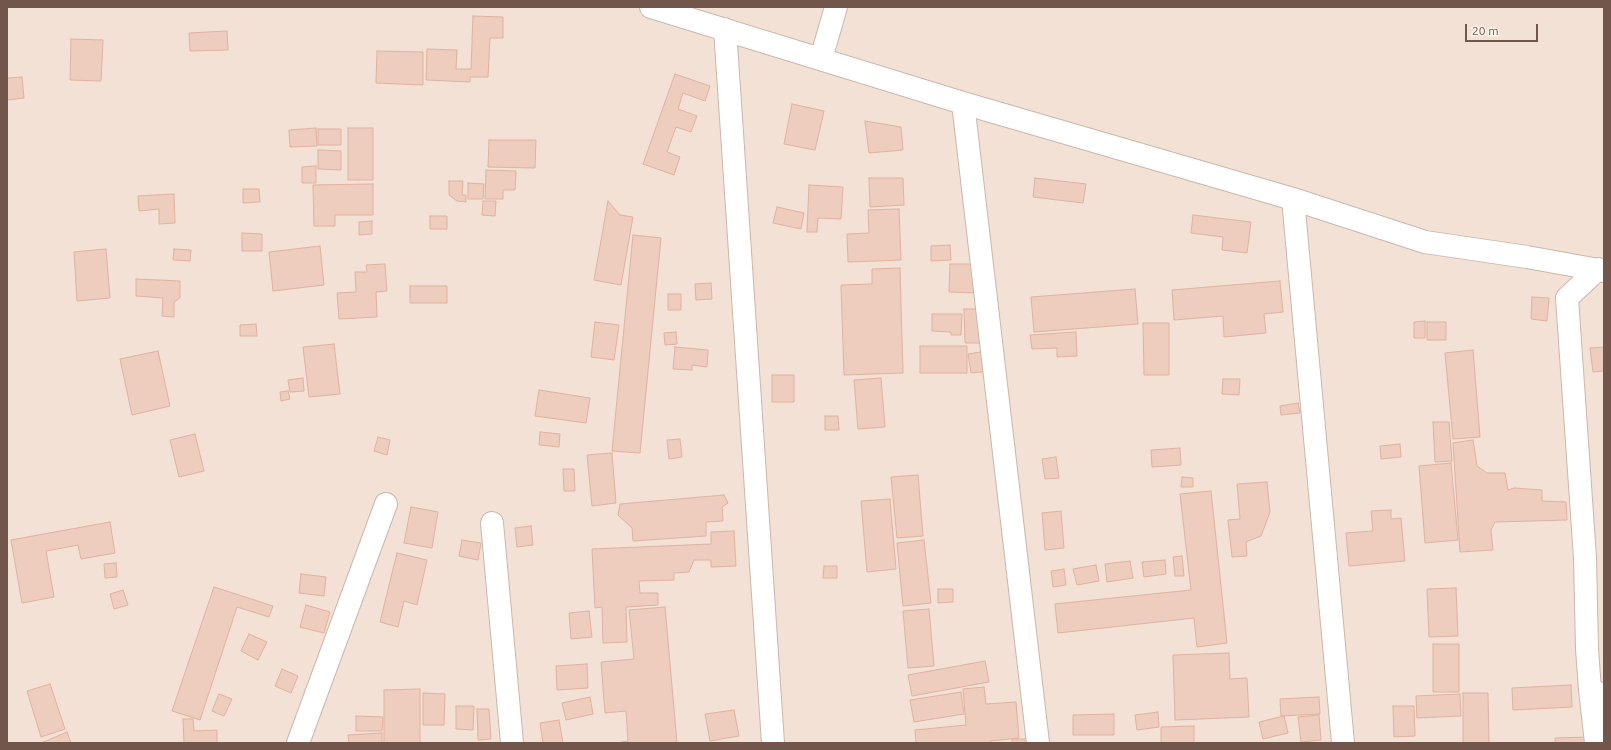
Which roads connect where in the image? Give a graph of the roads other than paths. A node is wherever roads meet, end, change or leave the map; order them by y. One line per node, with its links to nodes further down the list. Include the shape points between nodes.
1 (651, 7): 3 (street)
2 (836, 7): 4 (street)
3 (725, 29): 4 (street); 13 (street)
4 (821, 59): 5 (street)
5 (963, 103): 6 (street); 14 (street)
6 (1293, 199): 7 (street, via 1425,242); 15 (street)
7 (1601, 270): 10 (street, via 1567,298 1585,558 1587,649)
8 (386, 504): 11 (street)
9 (492, 523): 12 (street)
10 (1597, 693): 16 (street)
11 (298, 743)
12 (512, 743)
13 (773, 743)
14 (1038, 743)
15 (1343, 743)
16 (1596, 743)

